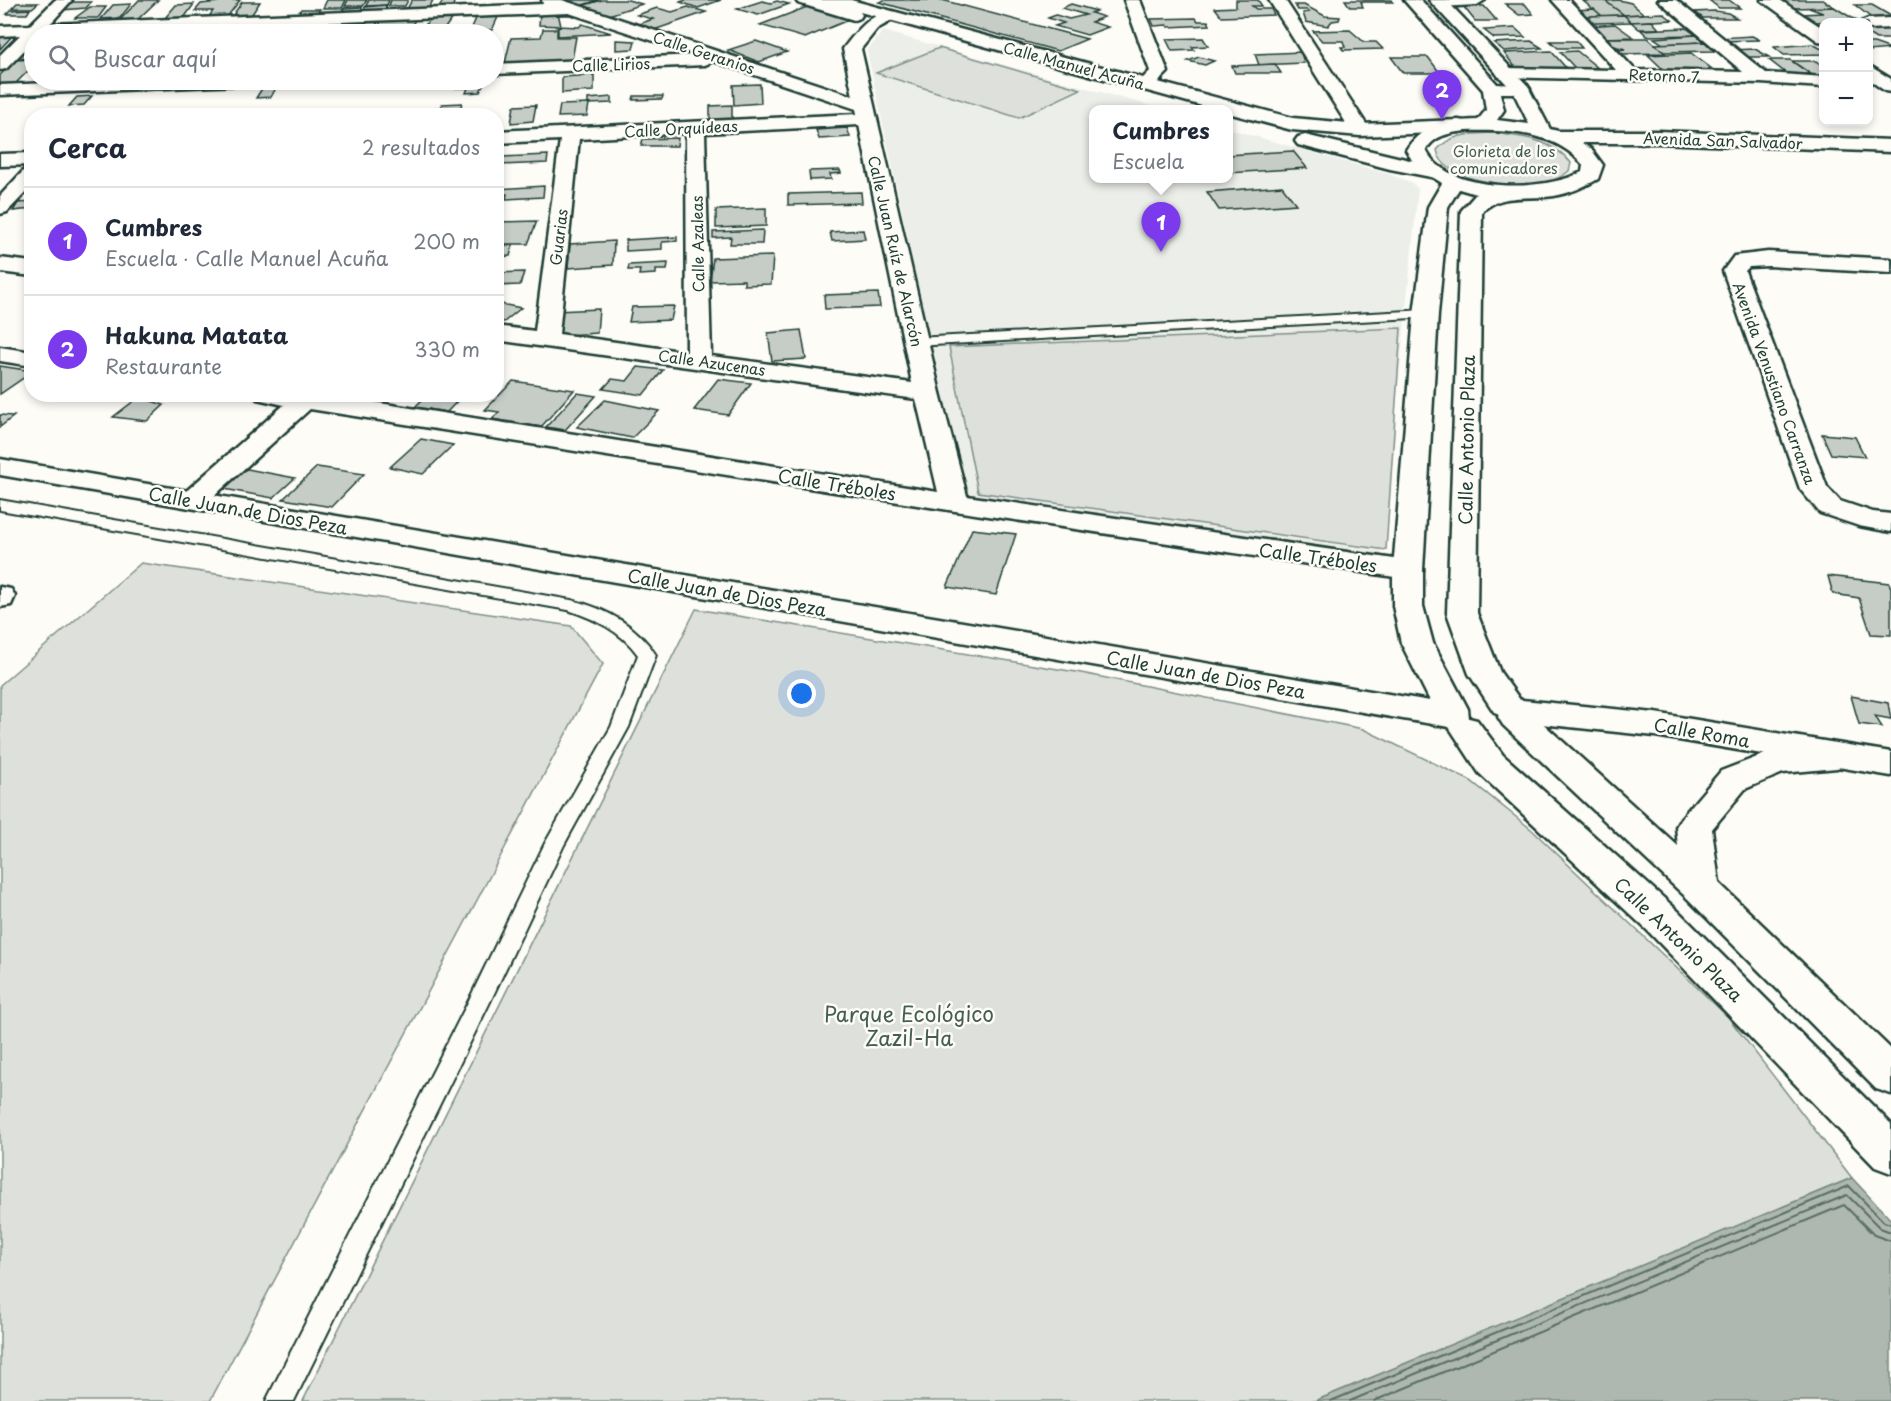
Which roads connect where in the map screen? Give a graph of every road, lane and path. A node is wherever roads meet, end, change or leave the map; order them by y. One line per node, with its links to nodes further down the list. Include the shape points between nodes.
1 (64, 0): 16 (street)
2 (545, 0): 13 (street, Calle Geranios)
3 (804, 0): 14 (street, Calle Manuel Acuña)
4 (833, 0): 14 (street, Calle Manuel Acuña)
5 (1132, 0): 31 (street, via 1159,72)
6 (1277, 0): 46 (street)
7 (1412, 0): 35 (street)
8 (1477, 0): 12 (street)
9 (1560, 0): 28 (street)
10 (1666, 0): 29 (street)
11 (1769, 0): 20 (street)
12 (1438, 1): 27 (street)
13 (571, 8): 17 (street); 23 (street, Calle Geranios)
14 (884, 19): 31 (street, Calle Manuel Acuña); 38 (street, Calle Manuel Acuña); 41 (street, Calle Juan Ruíz de Alarcón, via 852,49)
15 (1891, 23): 18 (street)
16 (39, 24)
17 (162, 24)
18 (1873, 24)
19 (24, 30): 21 (street)
20 (1819, 30)
21 (0, 31)
22 (24, 40): 24 (street)
23 (728, 59): 25 (street, Calle Lirios); 41 (street, Calle Geranios)
24 (0, 65)
25 (504, 69)
26 (1872, 72): 33 (street)
27 (1505, 73): 28 (street, Retorno 7); 36 (street)
28 (1629, 74): 29 (street, Retorno 7)
29 (1761, 78): 30 (street, Retorno 7)
30 (1819, 82)
31 (1146, 84): 39 (street, Calle Manuel Acuña)
32 (1873, 85): 33 (street)
33 (1891, 87)
34 (24, 89): 37 (street)
35 (1491, 89): 36 (street); 43 (street, via 1495,110)
36 (1521, 89): 48 (street)
37 (0, 90)
38 (1178, 105)
39 (1222, 105)
40 (1233, 108): 46 (street, Calle Manuel Acuña, via 1280,121)
41 (865, 112): 45 (street, Calle Orquídeas); 65 (street, Calle Juan Ruíz de Alarcón)
42 (1233, 120): 55 (street)
43 (1484, 125): 44 (street); 48 (street)
44 (1459, 126): 46 (street, Calle Manuel Acuña); 55 (street, via 1436,131 1421,140 1416,150 1422,162)
45 (695, 128): 47 (street, Calle Orquídeas); 68 (street, Calle Azaleas)
46 (1360, 130)
47 (570, 134): 49 (street, Calle Orquídeas); 64 (street, Guarias)
48 (1549, 135): 50 (street, Avenida San Salvador); 54 (street, via 1581,150)
49 (504, 137)
50 (1891, 146)
51 (1891, 154): 54 (street, Avenida San Salvador, via 1650,145 1611,152)
52 (24, 159): 53 (street)
53 (0, 160)
54 (1593, 165): 57 (street, Avenida San Salvador, via 1591,175 1581,183 1563,189)
55 (1445, 176): 57 (street, via 1481,188); 62 (street, Calle Antonio Plaza)
56 (24, 182): 58 (street)
57 (1512, 192): 78 (street, Calle Antonio Plaza, via 1484,198 1472,211 1462,613 1480,662)
58 (0, 208)
59 (0, 265): 61 (street)
60 (1891, 266): 76 (street, Avenida Venustiano Carranza, via 1768,259 1742,261 1734,271 1814,489 1830,507)
61 (24, 268)
62 (1426, 314): 65 (lane); 77 (street, Calle Antonio Plaza)
63 (504, 334): 64 (street, Calle Azucenas)
64 (546, 340): 68 (street, Calle Azucenas)
65 (916, 342): 69 (street, Calle Juan Ruíz de Alarcón)
66 (0, 354): 67 (street)
67 (24, 358)
68 (699, 360): 69 (street, Calle Azucenas)
69 (927, 393): 74 (street, Calle Juan Ruíz de Alarcón)
70 (302, 402): 73 (street)
71 (339, 402): 74 (street, Calle Tréboles)
72 (0, 467): 73 (street, Calle Juan de Dios Peza)
73 (193, 500): 79 (street, Calle Juan de Dios Peza)
74 (955, 503): 77 (street, Calle Tréboles)
75 (0, 505): 85 (lane, via 572,605 617,625 639,642 647,655 620,727 554,845)
76 (1891, 523)
77 (1408, 570): 79 (street, Calle Antonio Plaza, via 1408,606 1417,643)
78 (1511, 711): 79 (street, via 1487,695 1467,695 1459,698); 80 (street, Calle Roma, via 1652,723); 82 (street, Calle Antonio Plaza)
79 (1456, 718): 84 (street, Calle Antonio Plaza, via 1491,764 1662,920)
80 (1837, 756): 81 (street, Calle Roma); 82 (street, via 1778,761 1733,780 1694,827)
81 (1891, 764)
82 (1701, 889): 83 (street, Calle Antonio Plaza)
83 (1891, 1076)
84 (1891, 1153)
85 (280, 1401)

